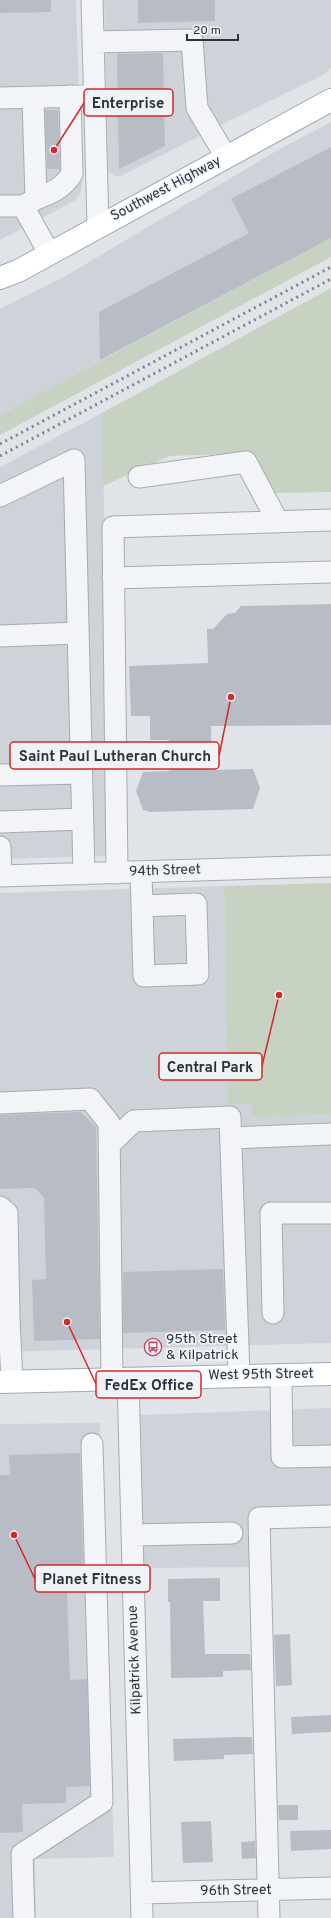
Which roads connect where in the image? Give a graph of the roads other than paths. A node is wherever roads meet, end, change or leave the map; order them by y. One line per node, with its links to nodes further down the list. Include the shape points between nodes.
1 (92, 0): 2 (street)
2 (93, 42): 4 (street); 8 (street, via 192,40 198,108)
3 (70, 96): 4 (street); 5 (street); 9 (street, via 72,174 66,184)
4 (94, 96): 11 (street)
5 (32, 97): 6 (street); 9 (street)
6 (0, 98)
7 (331, 100): 8 (main road, Southwest Highway)
8 (226, 157): 11 (main road, Southwest Highway)
9 (29, 203): 10 (street); 12 (street)
10 (0, 206)
11 (98, 226): 12 (main road, Southwest Highway)
12 (49, 253): 13 (main road, Southwest Highway)
13 (0, 278)
14 (139, 477): 17 (street, via 246,462)
15 (0, 496): 20 (street, via 74,460)
16 (331, 520): 17 (street)
17 (278, 522): 19 (street, via 113,527)
18 (331, 572): 19 (street)
19 (113, 578): 29 (street)
20 (78, 633): 21 (street); 22 (street)
21 (0, 636)
22 (81, 773): 23 (street); 24 (street)
23 (0, 775)
24 (82, 819): 25 (street); 30 (street)
25 (0, 822)
26 (0, 847): 31 (street)
27 (331, 866): 28 (street, 94th Street)
28 (141, 872): 29 (street, 94th Street); 32 (street)
29 (117, 873): 30 (street, 94th Street)
30 (84, 874): 31 (street, 94th Street)
31 (1, 876)
32 (142, 906)
33 (0, 1103): 36 (street, Kilpatrick Avenue, via 90,1098 109,1123)
34 (331, 1134): 35 (street)
35 (231, 1138): 36 (street, via 230,1117 134,1121); 43 (street)
36 (109, 1145): 44 (street, Kilpatrick Avenue)
37 (0, 1207): 40 (street, via 7,1213)
38 (331, 1213): 39 (street, via 271,1213)
39 (273, 1313)
40 (5, 1319): 45 (street)
41 (331, 1374): 42 (main road, West 95th Street)
42 (281, 1375): 43 (main road, West 95th Street); 47 (street, via 282,1457)
43 (238, 1376): 44 (main road, West 95th Street)
44 (120, 1378): 45 (main road, West 95th Street); 50 (street, Kilpatrick Avenue)
45 (6, 1381)
46 (92, 1444): 54 (street, via 102,1802 22,1854)
47 (331, 1456)
48 (331, 1516): 52 (street, via 259,1518)
49 (232, 1533): 50 (street)
50 (132, 1535): 53 (street, Kilpatrick Avenue)
51 (331, 1888): 52 (street, 96th Street)
52 (268, 1890): 53 (street, 96th Street); 56 (street)
53 (142, 1893): 55 (street, Kilpatrick Avenue)
54 (24, 1918)
55 (142, 1918)
56 (269, 1918)

